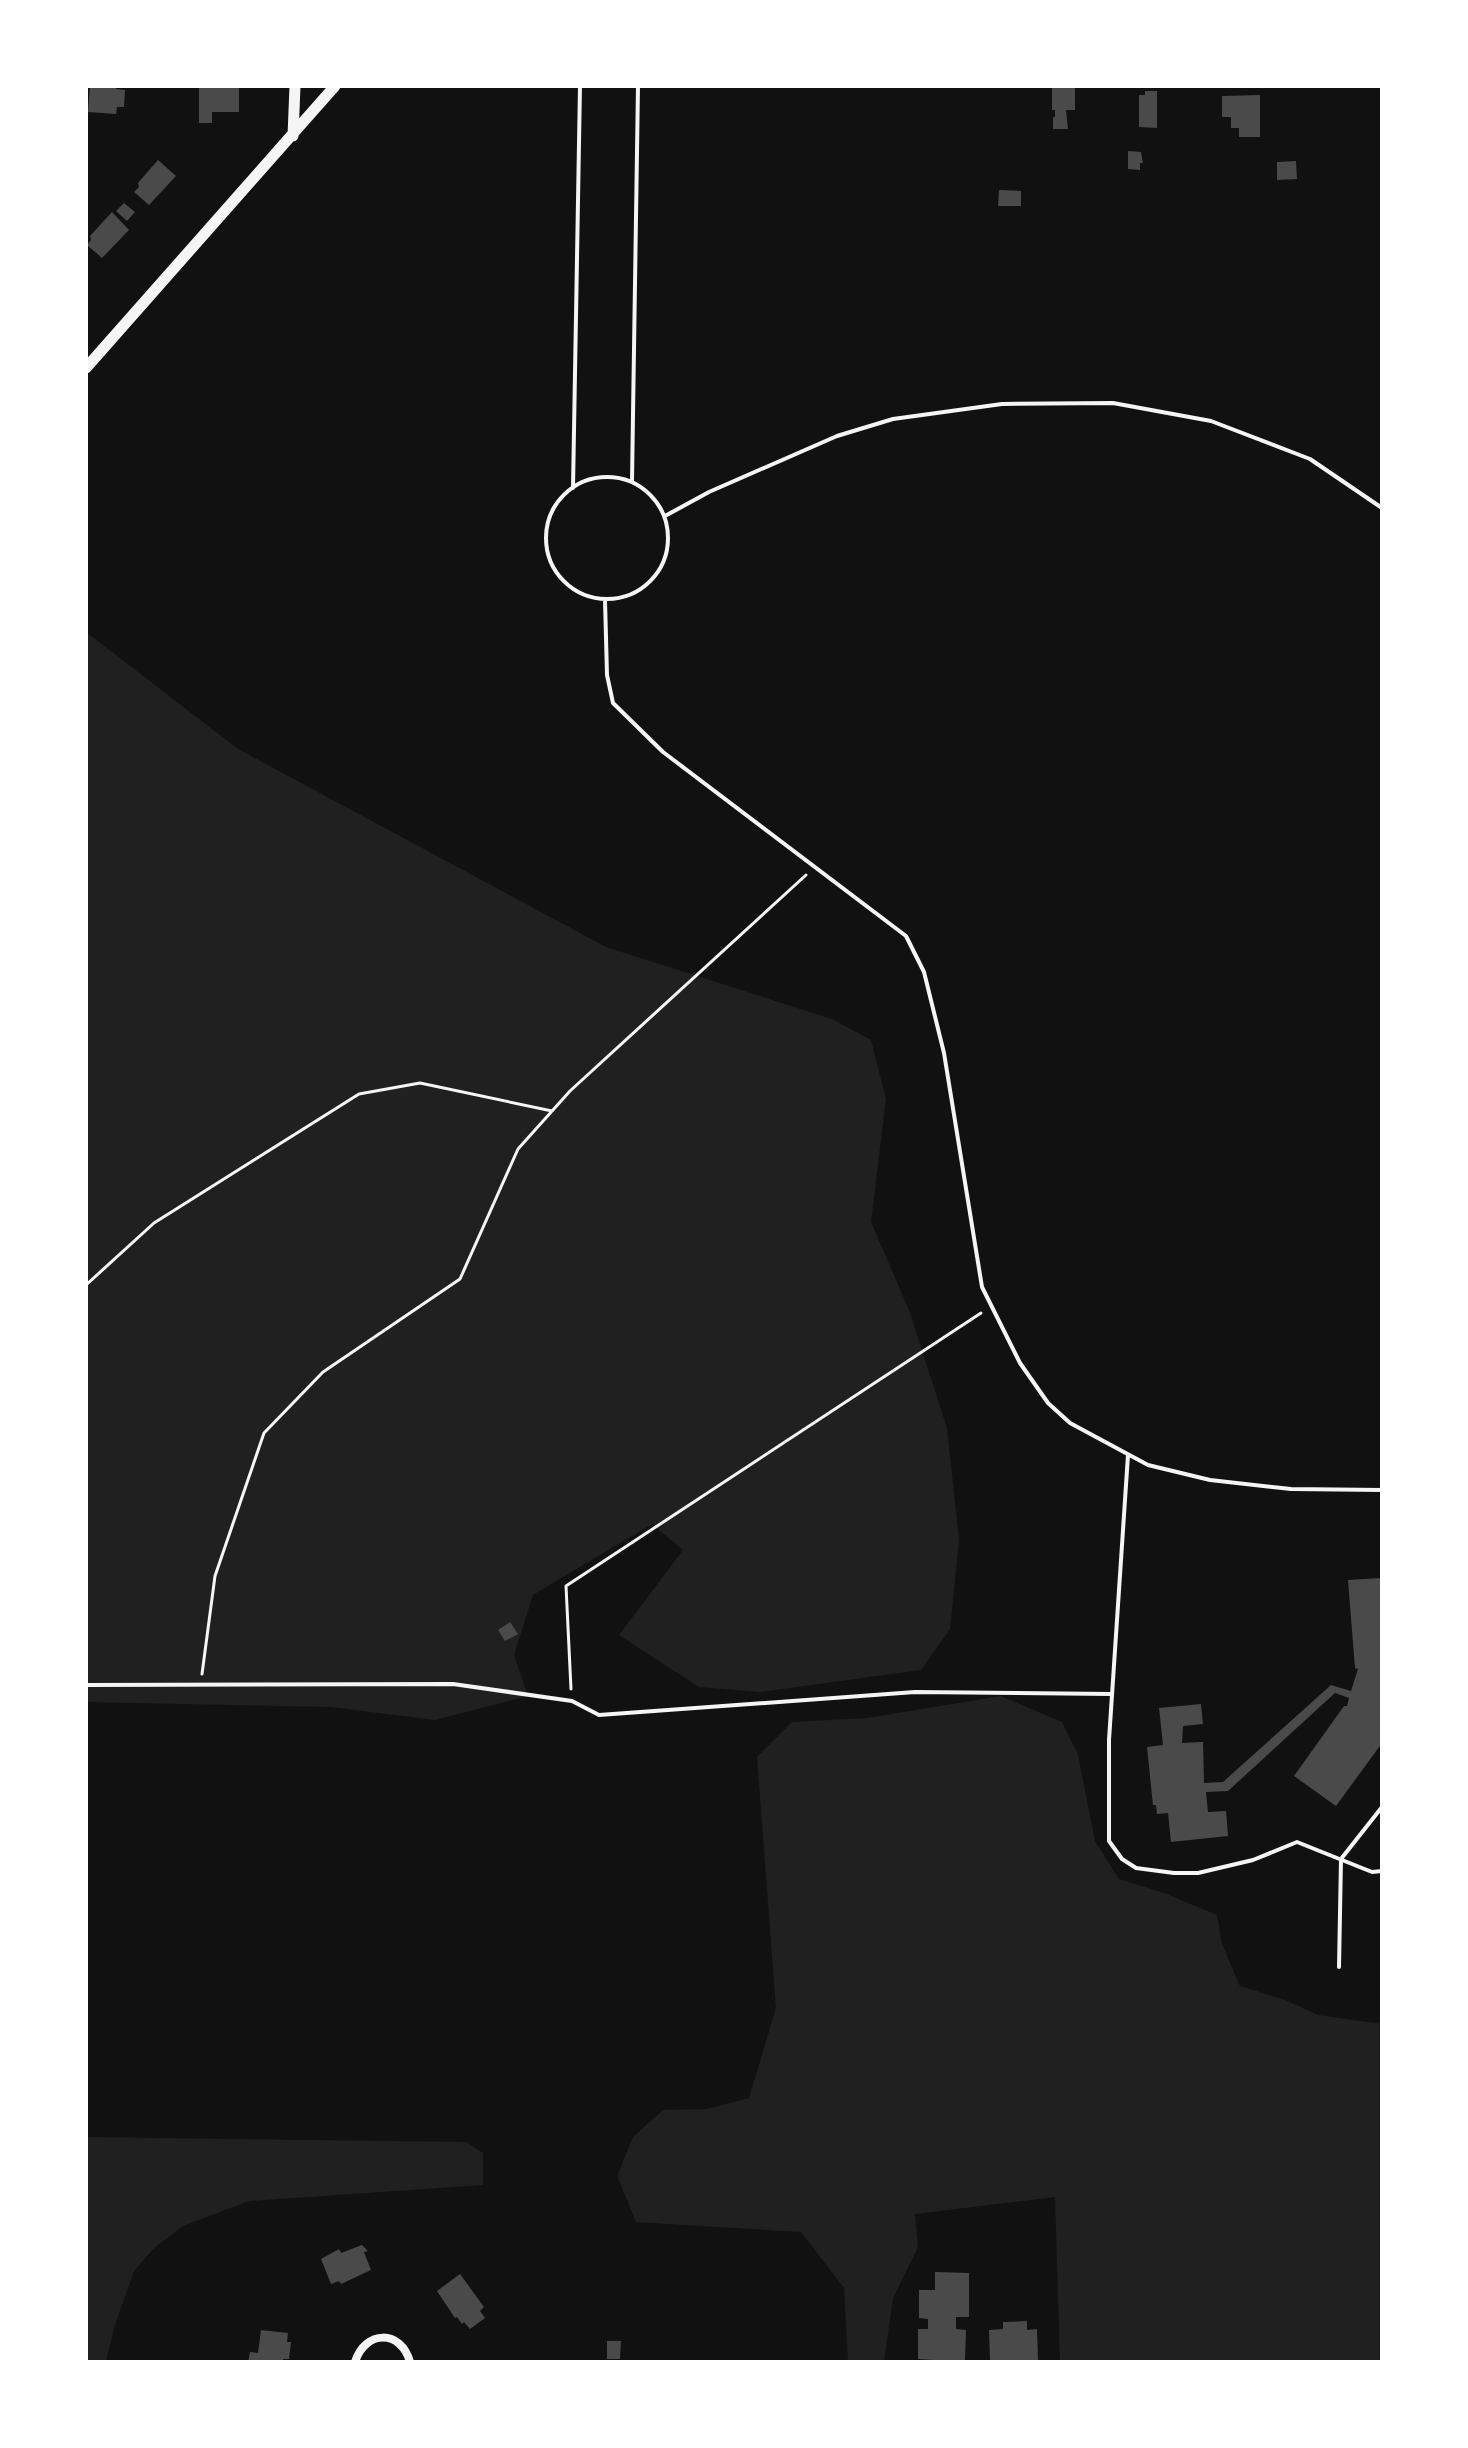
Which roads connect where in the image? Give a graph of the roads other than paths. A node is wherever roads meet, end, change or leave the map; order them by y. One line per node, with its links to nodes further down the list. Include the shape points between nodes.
1 (295, 86): 5 (street)
2 (335, 86): 5 (street)
3 (580, 86): 8 (lane)
4 (638, 86): 7 (lane)
5 (293, 137): 6 (street)
6 (86, 368)
7 (632, 481): 8 (lane, via 609,476); 10 (lane, via 652,495)
8 (573, 488): 11 (lane, via 551,513 546,536 549,560 562,580 582,594)
9 (1382, 508): 10 (lane, via 1310,459 1211,421 1113,403 1034,403 893,419 837,436)
10 (665, 516): 11 (lane, via 668,540 663,563 649,583 629,596)
11 (605, 600): 12 (lane, via 613,703 663,752 906,936 924,972 944,1053 982,1287 1020,1363 1048,1403 1070,1423)
12 (1128, 1455): 13 (lane, via 1210,1480 1291,1489); 15 (lane)
13 (1382, 1490)
14 (86, 1685): 15 (lane, via 453,1684 572,1701 599,1715 915,1692)
15 (1112, 1694): 17 (lane, via 1109,1841 1122,1859 1151,1872 1198,1873 1253,1860 1297,1842)
16 (1382, 1807): 17 (lane)
17 (1341, 1859): 18 (lane); 19 (lane)
18 (1382, 1871)
19 (1339, 1967)
20 (355, 2362): 21 (street, via 366,2343 387,2338 406,2349)
21 (410, 2362)

